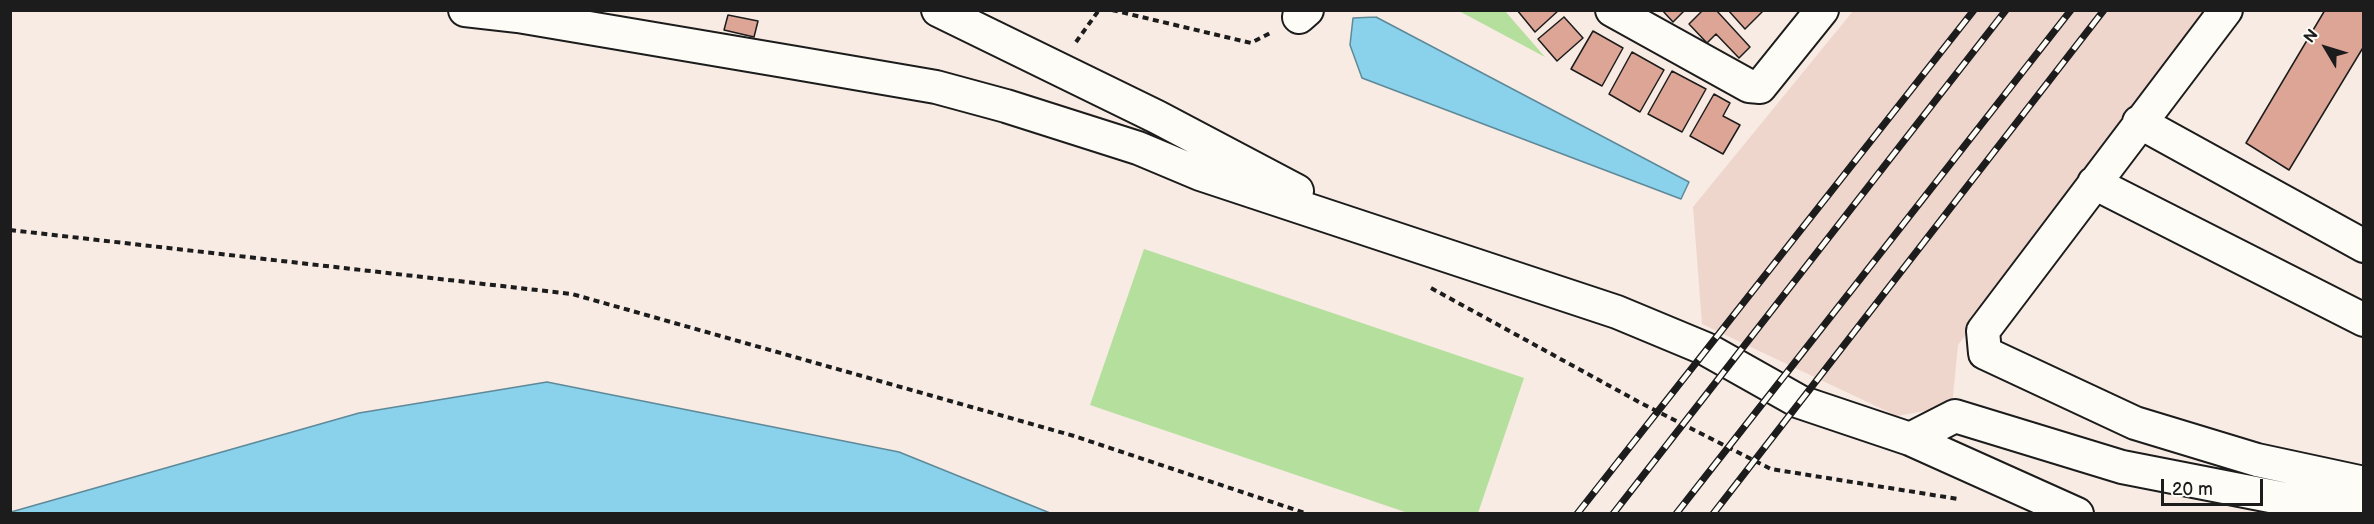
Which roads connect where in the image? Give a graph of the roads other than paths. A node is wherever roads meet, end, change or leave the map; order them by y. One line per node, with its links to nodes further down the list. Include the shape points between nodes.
1 (465, 10): 8 (street, via 936,87 1138,148 1200,174)
2 (938, 10): 8 (street, via 1157,117)
3 (1612, 10): 4 (street, via 1749,86 1760,87)
4 (1822, 10)
5 (2226, 10): 6 (street)
6 (2139, 122): 7 (street); 9 (street)
7 (2094, 183): 10 (street); 12 (street, via 1983,331 1985,353 2135,423 2257,460)
8 (1366, 229): 11 (street, via 1617,312 1706,349 1800,402)
9 (2364, 246)
10 (2364, 320)
11 (1910, 439): 14 (street, via 1955,416 2122,467); 15 (street)
12 (2364, 483)
13 (2364, 496): 14 (street)
14 (2306, 508)
15 (2077, 513)

